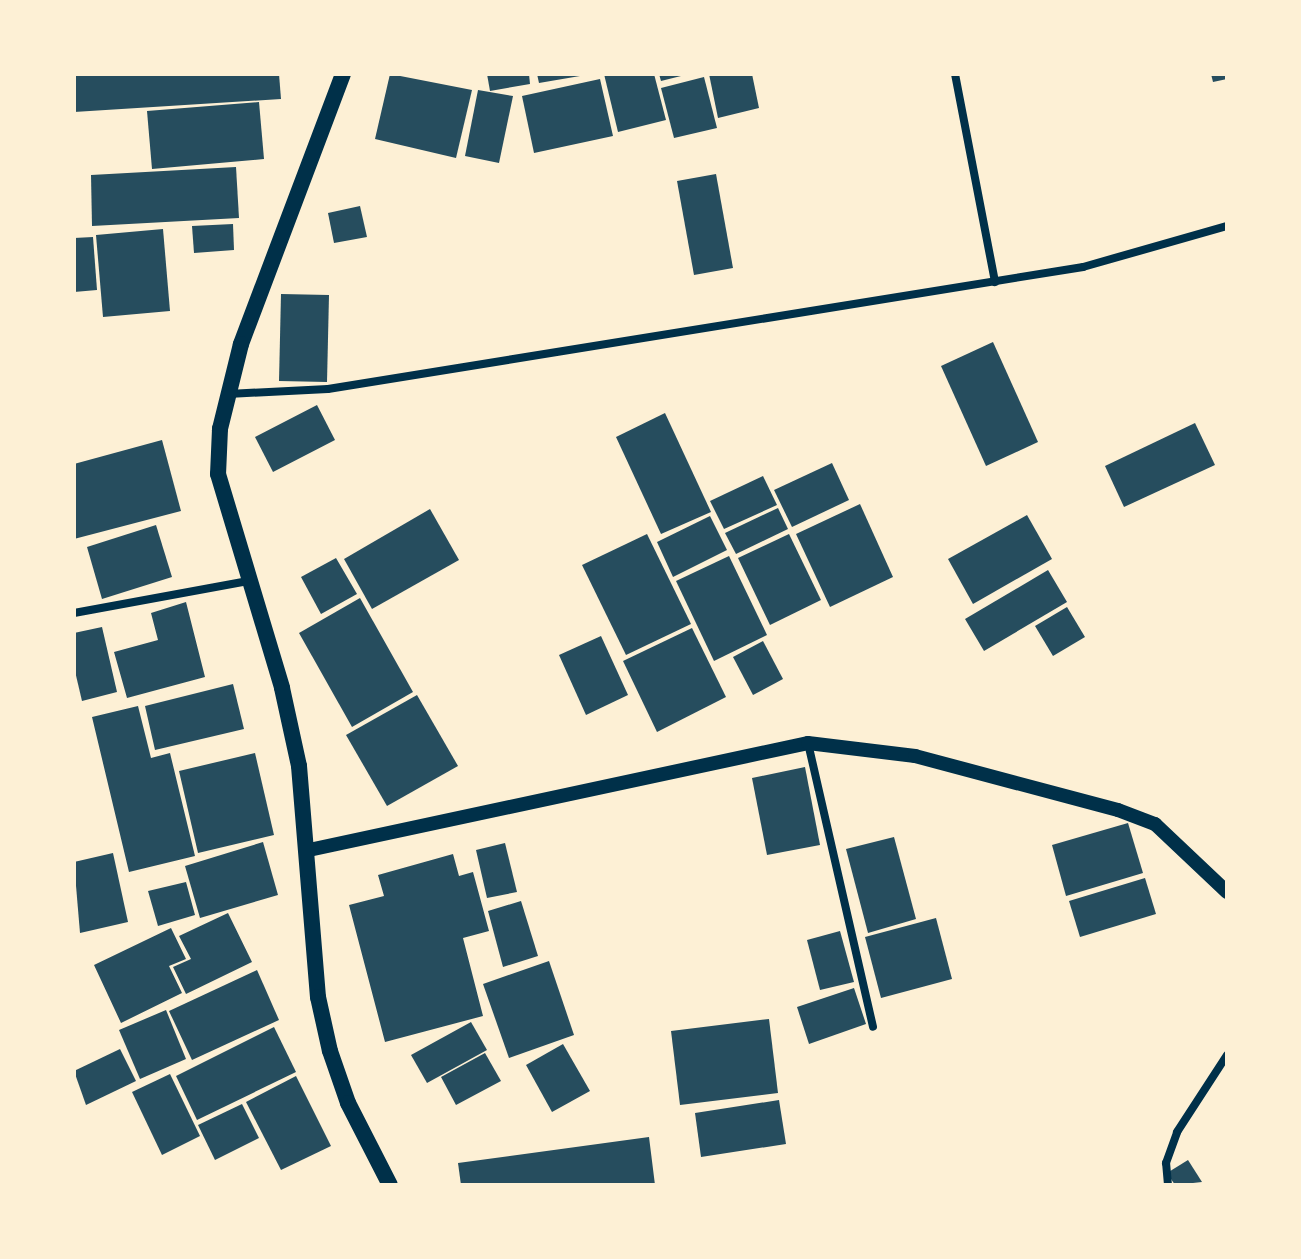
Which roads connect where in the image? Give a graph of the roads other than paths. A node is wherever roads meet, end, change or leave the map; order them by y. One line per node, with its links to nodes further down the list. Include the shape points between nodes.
1 (343, 74): 5 (main road)
2 (955, 74): 4 (street)
3 (1227, 226): 4 (street, via 1083,267)
4 (995, 282): 5 (street, via 328,389)
5 (227, 394): 6 (main road, via 218,474)
6 (248, 581): 7 (street); 9 (main road, via 282,688)
7 (74, 613)
8 (808, 743): 9 (street); 10 (street, via 915,756 1118,810 1155,824); 11 (street)
9 (309, 850): 13 (main road, via 318,997 330,1051 348,1103)
10 (1227, 892)
11 (873, 1027)
12 (1227, 1055): 14 (street, via 1177,1132 1166,1163)
13 (390, 1185)
14 (1168, 1185)

